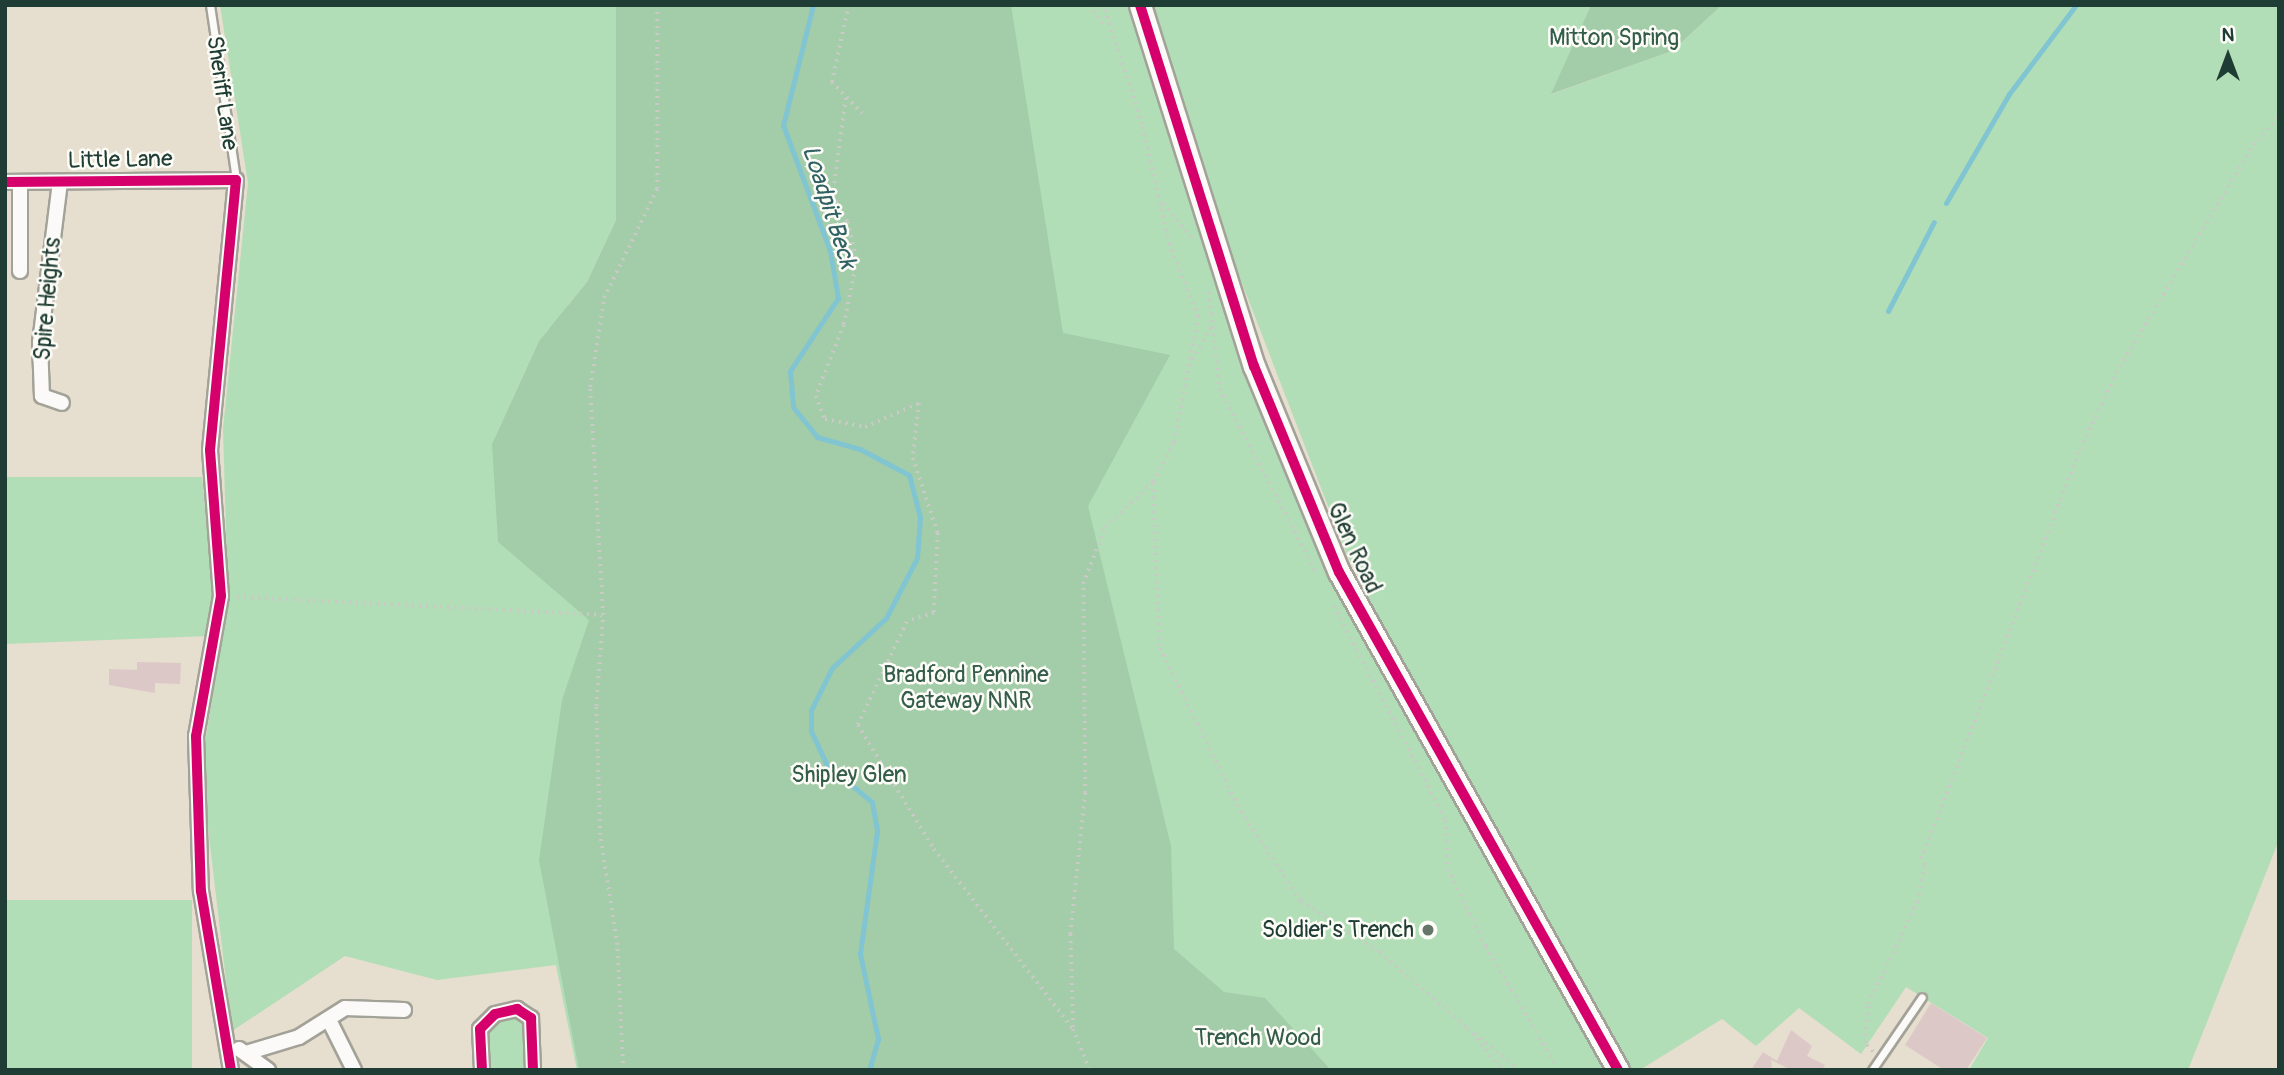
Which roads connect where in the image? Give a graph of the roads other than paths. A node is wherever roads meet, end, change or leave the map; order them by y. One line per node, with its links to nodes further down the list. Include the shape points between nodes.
1 (210, 5): 3 (lane, Sheriff Lane)
2 (1140, 5): 18 (street, Glen Road, via 1254,366 1339,572)
3 (236, 180): 5 (street, Little Lane); 11 (street, via 210,450 221,596 196,736 201,891)
4 (12, 182): 5 (street, Little Lane); 6 (street)
5 (60, 182): 7 (street, Spire Heights, via 40,342 42,396)
6 (19, 271)
7 (62, 403)
8 (1922, 997): 19 (lane)
9 (404, 1010): 10 (street, via 345,1008)
10 (329, 1020): 12 (street); 15 (street)
11 (226, 1041): 12 (street); 13 (street)
12 (246, 1053): 14 (street)
13 (231, 1070)
14 (268, 1070)
15 (354, 1070)
16 (482, 1070): 17 (street, via 480,1029 495,1014 517,1009 531,1018)
17 (533, 1070)
18 (1618, 1070)
19 (1872, 1070)

